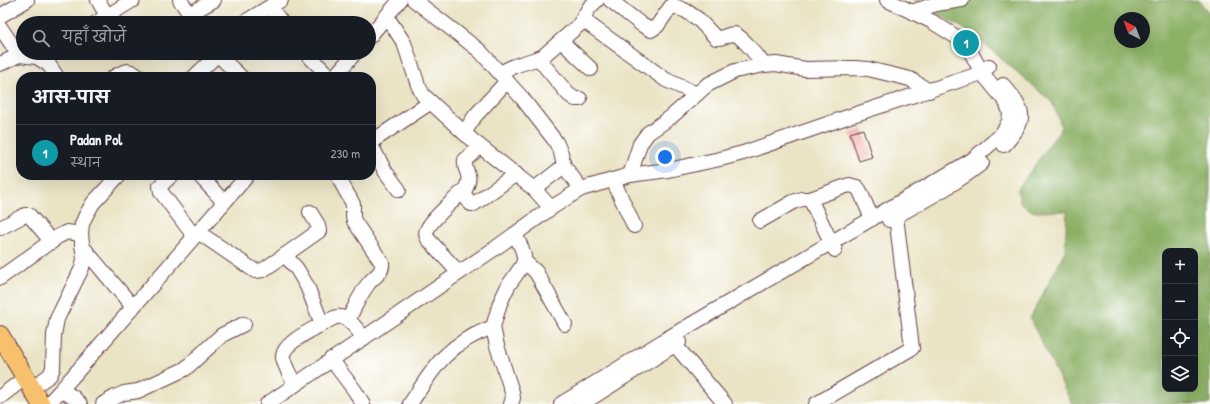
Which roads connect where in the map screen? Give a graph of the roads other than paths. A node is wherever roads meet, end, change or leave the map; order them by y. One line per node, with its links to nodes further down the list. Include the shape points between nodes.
1 (26, 0): 15 (street)
2 (98, 0): 16 (street)
3 (133, 0): 17 (street)
4 (180, 0): 18 (street)
5 (214, 0): 19 (street)
6 (399, 0): 22 (street)
7 (414, 0): 44 (street, via 480,52)
8 (597, 0): 23 (street)
9 (610, 0): 13 (street, via 651,30)
10 (888, 0): 14 (street)
11 (962, 0): 14 (street)
12 (275, 3): 20 (street); 21 (street)
13 (674, 3): 36 (street, via 698,19 716,38 731,34 739,36)
14 (912, 12): 38 (street, via 966,43 974,59)
15 (0, 16)
16 (101, 16)
17 (108, 16)
18 (192, 16)
19 (195, 16)
20 (254, 16)
21 (280, 16)
22 (387, 17): 25 (street); 48 (street, via 404,43 420,90)
23 (583, 20): 26 (street); 46 (street, via 666,80)
24 (0, 27): 27 (street)
25 (376, 29)
26 (561, 41): 29 (street); 37 (street)
27 (16, 49)
28 (16, 57): 35 (street)
29 (538, 58): 44 (street, via 514,66); 47 (street, via 568,94)
30 (44, 60): 39 (street)
31 (211, 60): 40 (street)
32 (223, 60): 41 (street)
33 (313, 60): 42 (street)
34 (349, 60): 43 (street)
35 (0, 64)
36 (764, 65): 45 (street, via 776,64 811,69 868,69 910,79); 46 (street, via 735,71)
37 (591, 69)
38 (986, 70): 45 (street); 70 (street, via 1017,102 1022,119 1019,126 1005,144 961,180); 71 (street, via 1010,112 1009,121 1001,135 972,160)
39 (53, 72)
40 (199, 72)
41 (236, 72)
42 (325, 72)
43 (338, 72)
44 (504, 77): 49 (street); 53 (street, via 556,142)
45 (929, 91): 55 (street, via 720,159)
46 (697, 94): 55 (street, via 644,137)
47 (580, 99)
48 (431, 102): 49 (street); 50 (street)
49 (464, 133): 51 (street)
50 (376, 139)
51 (480, 147): 54 (street); 65 (street, via 465,160 464,164 470,176)
52 (376, 155): 64 (street)
53 (564, 166): 62 (street); 63 (street)
54 (516, 174): 62 (street); 65 (street, via 474,204 471,204)
55 (630, 175): 61 (street)
56 (114, 180): 77 (street, via 88,209 82,224)
57 (167, 180): 75 (street, via 160,186 161,192)
58 (204, 180): 67 (street)
59 (244, 180): 67 (street)
60 (340, 180): 85 (street, via 353,204 354,221 382,263 379,274 368,284)
61 (612, 180): 63 (street); 73 (street)
62 (534, 189): 68 (street)
63 (581, 189): 68 (street)
64 (399, 190)
65 (462, 192): 82 (street, via 437,217 426,234)
66 (810, 199): 71 (street, via 853,185 860,191); 72 (street, via 802,198); 79 (street)
67 (224, 202): 75 (street)
68 (551, 208): 76 (street)
69 (310, 212): 80 (street, via 319,231)
70 (896, 216): 79 (street); 112 (street, via 912,348)
71 (872, 219): 79 (street)
72 (760, 220)
73 (634, 226)
74 (0, 228): 78 (street, via 24,215 29,215)
75 (196, 234): 80 (street, via 255,271 264,270); 84 (street)
76 (515, 234): 81 (street); 82 (street)
77 (81, 240): 78 (street, via 67,232); 84 (street); 94 (street, via 84,259 55,326)
78 (52, 242): 83 (street)
79 (833, 246): 92 (street)
80 (285, 256): 87 (street, via 302,276)
81 (524, 261): 88 (street, via 536,272); 89 (street, via 500,303)
82 (459, 273): 91 (street)
83 (0, 278)
84 (133, 307): 98 (street)
85 (348, 320): 87 (street, via 338,317); 91 (street)
86 (244, 324): 104 (street, via 222,335 185,369 138,391 124,393)
87 (322, 324): 97 (street, via 291,343 283,354)
88 (565, 324)
89 (493, 327): 107 (street, via 470,338 445,356); 108 (street, via 512,392)
90 (0, 335): 96 (main road)
91 (364, 338): 93 (street)
92 (671, 342): 95 (street); 111 (street)
93 (331, 359): 97 (street); 106 (street)
94 (52, 371): 96 (street, via 46,378); 98 (street)
95 (612, 379): 109 (street); 110 (street)
96 (29, 383): 99 (street); 101 (main road)
97 (294, 384): 100 (street)
98 (63, 388): 102 (street); 103 (street)
99 (0, 398)
100 (282, 400): 105 (street)
101 (41, 404)
102 (48, 404)
103 (80, 404)
104 (104, 404)
105 (267, 404)
106 (363, 404)
107 (410, 404)
108 (511, 404)
109 (561, 404)
110 (582, 404)
111 (725, 404)
112 (816, 404)

